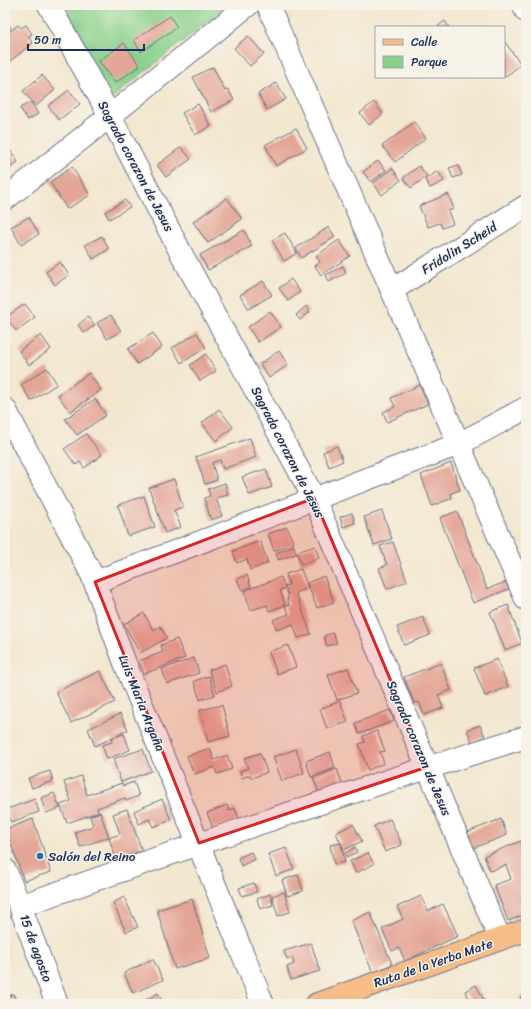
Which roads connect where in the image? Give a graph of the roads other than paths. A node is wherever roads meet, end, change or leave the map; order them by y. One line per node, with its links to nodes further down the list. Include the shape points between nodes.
1 (49, 5): 6 (street, Sagrado corazon de Jesus)
2 (248, 5): 6 (street)
3 (268, 5): 9 (street)
4 (524, 5): 5 (street)
5 (526, 11)
6 (110, 116): 7 (street); 13 (street, Sagrado corazon de Jesus)
7 (5, 199)
8 (526, 206): 9 (street, Fridolin Scheid)
9 (392, 290): 12 (street)
10 (526, 408): 12 (street)
11 (5, 409): 14 (street, Luis Maria Argaña)
12 (459, 444): 13 (street); 15 (street)
13 (314, 498): 14 (street); 17 (street, Sagrado corazon de Jesus)
14 (95, 582): 18 (street, Luis Maria Argaña, via 125,663)
15 (526, 599)
16 (526, 737): 17 (street)
17 (427, 767): 18 (street); 22 (street, Sagrado corazon de Jesus)
18 (199, 843): 20 (street); 24 (street, Luis Maria Argaña)
19 (5, 870): 20 (street, 15 de agosto)
20 (20, 906): 23 (street, 15 de agosto)
21 (526, 930): 22 (main road, Ruta de la Yerba Mate)
22 (500, 939): 25 (main road, Ruta de la Yerba Mate)
23 (57, 1004)
24 (263, 1004)
25 (317, 1004)

